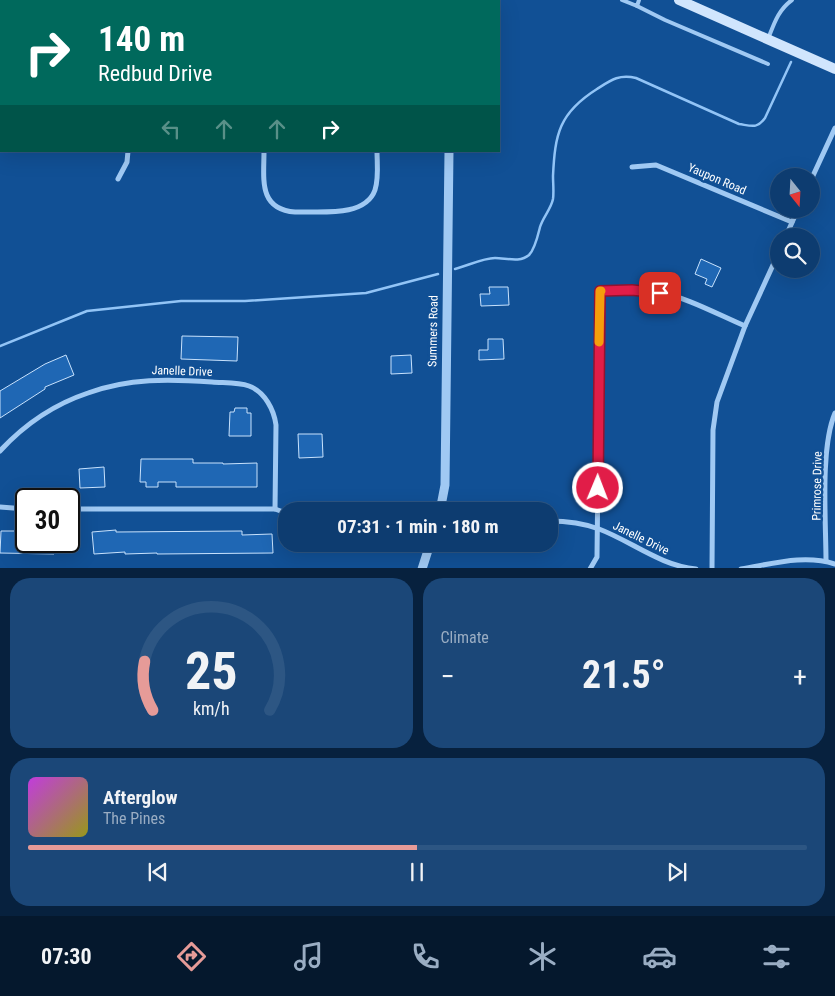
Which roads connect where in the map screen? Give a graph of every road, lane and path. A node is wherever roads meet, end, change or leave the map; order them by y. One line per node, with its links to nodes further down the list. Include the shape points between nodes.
1 (622, 0): 5 (lane)
2 (639, 0): 5 (lane)
3 (679, 0): 6 (main road)
4 (792, 0): 6 (lane, via 783,6)
5 (637, 6): 7 (lane)
6 (768, 39): 8 (main road)
7 (768, 64)
8 (835, 69)
9 (835, 128): 15 (street)
10 (128, 152): 16 (street, via 127,162)
11 (264, 152): 12 (street, via 266,194 274,205 295,212 348,211 362,206 376,188)
12 (377, 152)
13 (448, 152): 24 (street, Summers Road, via 445,485)
14 (632, 167): 18 (street, Yaupon Road, via 656,165)
15 (817, 168)
16 (118, 179)
17 (794, 218): 18 (street)
18 (792, 222): 19 (street)
19 (789, 228)
20 (770, 272): 21 (street)
21 (745, 326): 31 (street, via 660,293 600,291); 38 (street, via 717,402 713,430)
22 (835, 413): 33 (street, Primrose Drive, via 827,446)
23 (0, 451): 28 (street, Janelle Drive, via 46,413 88,393 115,385 170,379 250,386 266,400 276,425)
24 (442, 502)
25 (0, 507): 26 (street)
26 (15, 508)
27 (80, 509): 28 (street)
28 (274, 509): 29 (street)
29 (278, 510)
30 (558, 522): 31 (street, Janelle Drive)
31 (597, 528): 36 (street, via 596,557); 37 (street, Janelle Drive, via 667,562)
32 (427, 552): 35 (street)
33 (826, 561): 34 (street); 39 (street, via 790,560)
34 (835, 564)
35 (422, 568)
36 (590, 568)
37 (696, 568)
38 (712, 568)
39 (741, 568)

